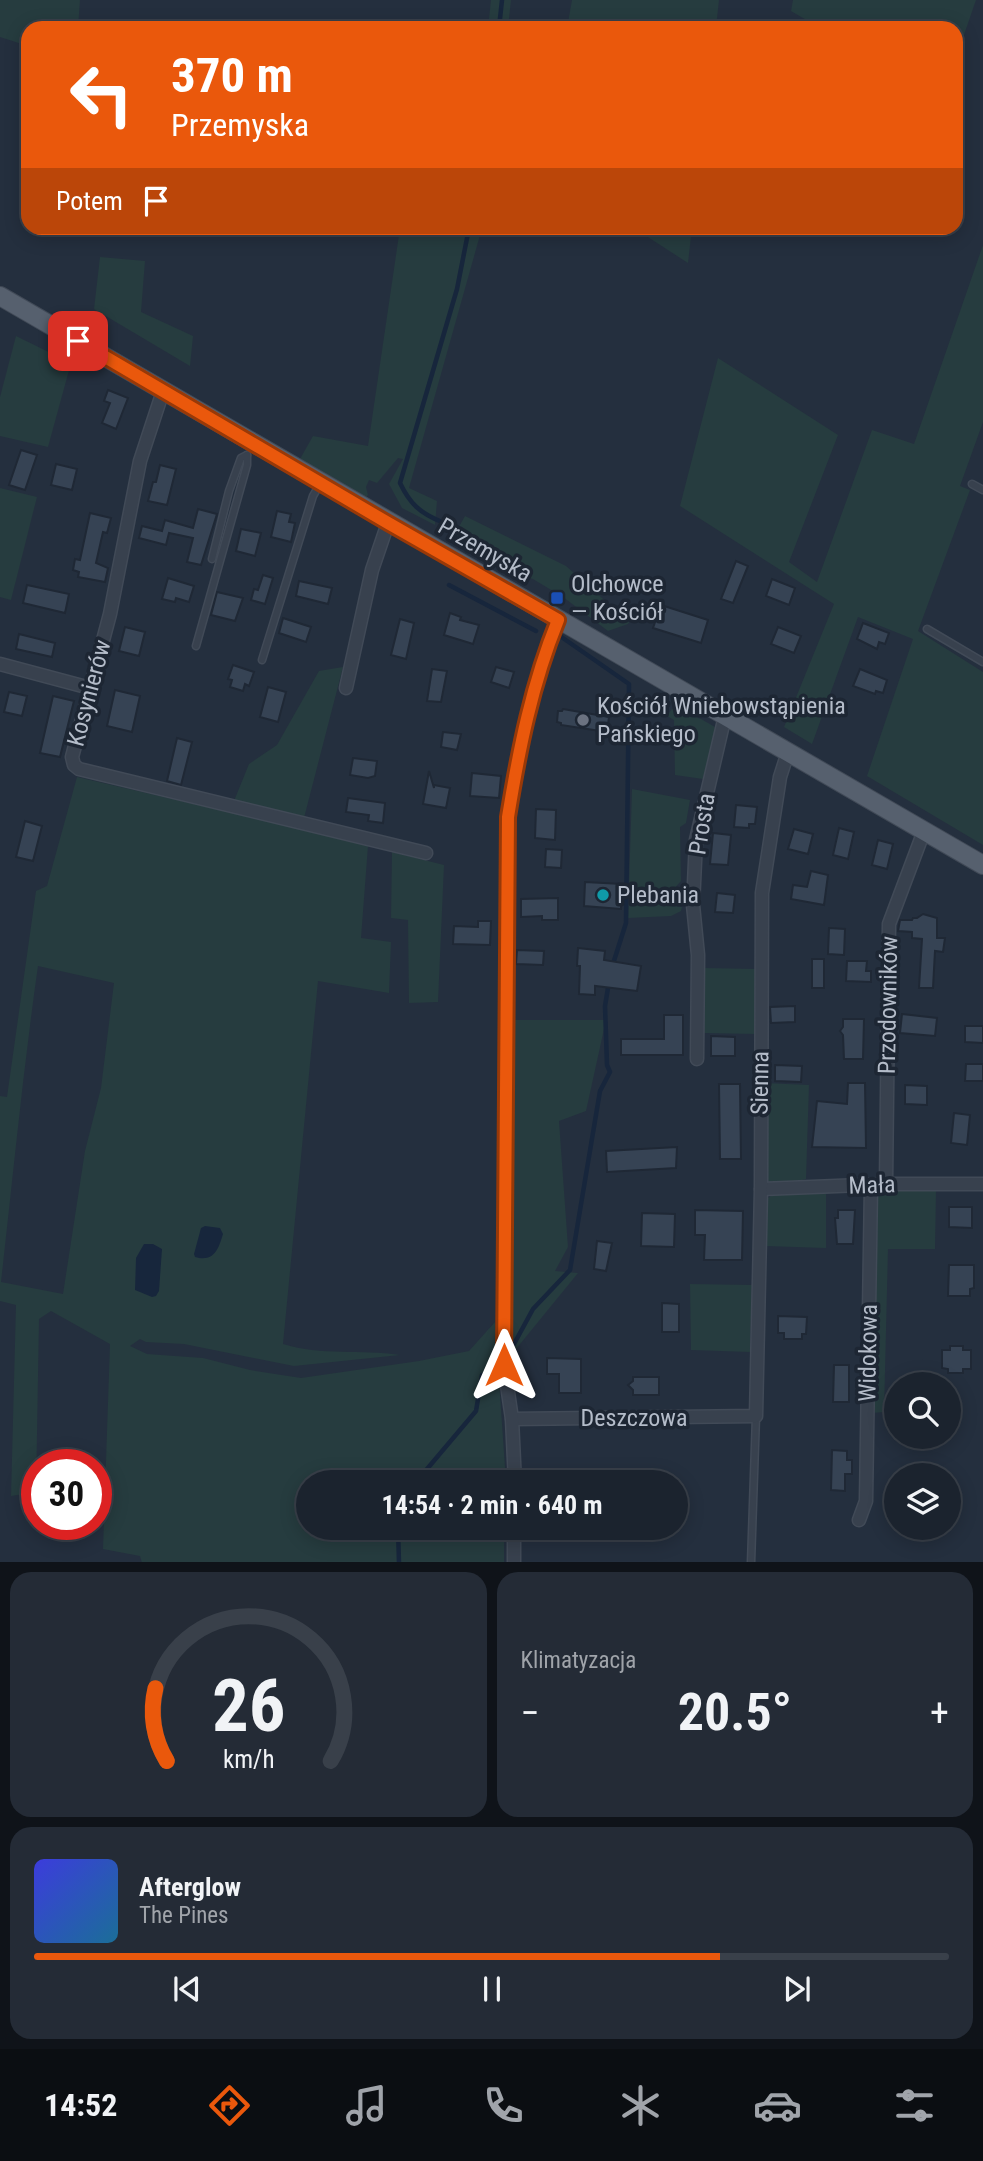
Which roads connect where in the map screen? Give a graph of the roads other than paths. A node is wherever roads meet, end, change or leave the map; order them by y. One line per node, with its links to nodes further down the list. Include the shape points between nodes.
1 (0, 296): 2 (main road, Przemyska)
2 (163, 391): 3 (main road, Przemyska); 15 (street, Kosynierów, via 140,461 110,614)
3 (251, 449): 4 (main road, Przemyska); 8 (lane, via 241,458 229,491); 11 (lane)
4 (321, 483): 7 (main road, Przemyska); 12 (lane)
5 (972, 484): 6 (lane)
6 (983, 490)
7 (388, 523): 9 (main road, Przemyska); 16 (street, via 366,595)
8 (212, 559)
9 (558, 620): 17 (main road, Przemyska); 28 (street, via 532,692 508,817 504,1365)
10 (927, 629): 13 (lane)
11 (196, 646)
12 (262, 660)
13 (983, 662)
14 (0, 664): 15 (street)
15 (90, 688): 20 (street, Kosynierów, via 72,757 79,769)
16 (346, 688)
17 (725, 716): 18 (main road, Przemyska); 22 (street, Prosta, via 696,840)
18 (788, 752): 19 (main road, Przemyska); 26 (street, Sienna, via 762,893)
19 (924, 831): 21 (main road, Przemyska); 23 (street, Przodowników, via 889,924)
20 (426, 853)
21 (983, 865)
22 (696, 1059)
23 (886, 1184): 24 (street, Mała); 25 (street, Mała)
24 (983, 1184)
25 (871, 1185): 26 (street, Mała); 30 (street, Widokowa, via 866,1500)
26 (761, 1189): 27 (street, Sienna)
27 (756, 1416): 28 (street, Deszczowa); 33 (lane)
28 (512, 1419): 29 (street)
29 (514, 1470)
30 (859, 1520)
31 (514, 1540): 32 (street)
32 (514, 1562)
33 (751, 1562)

